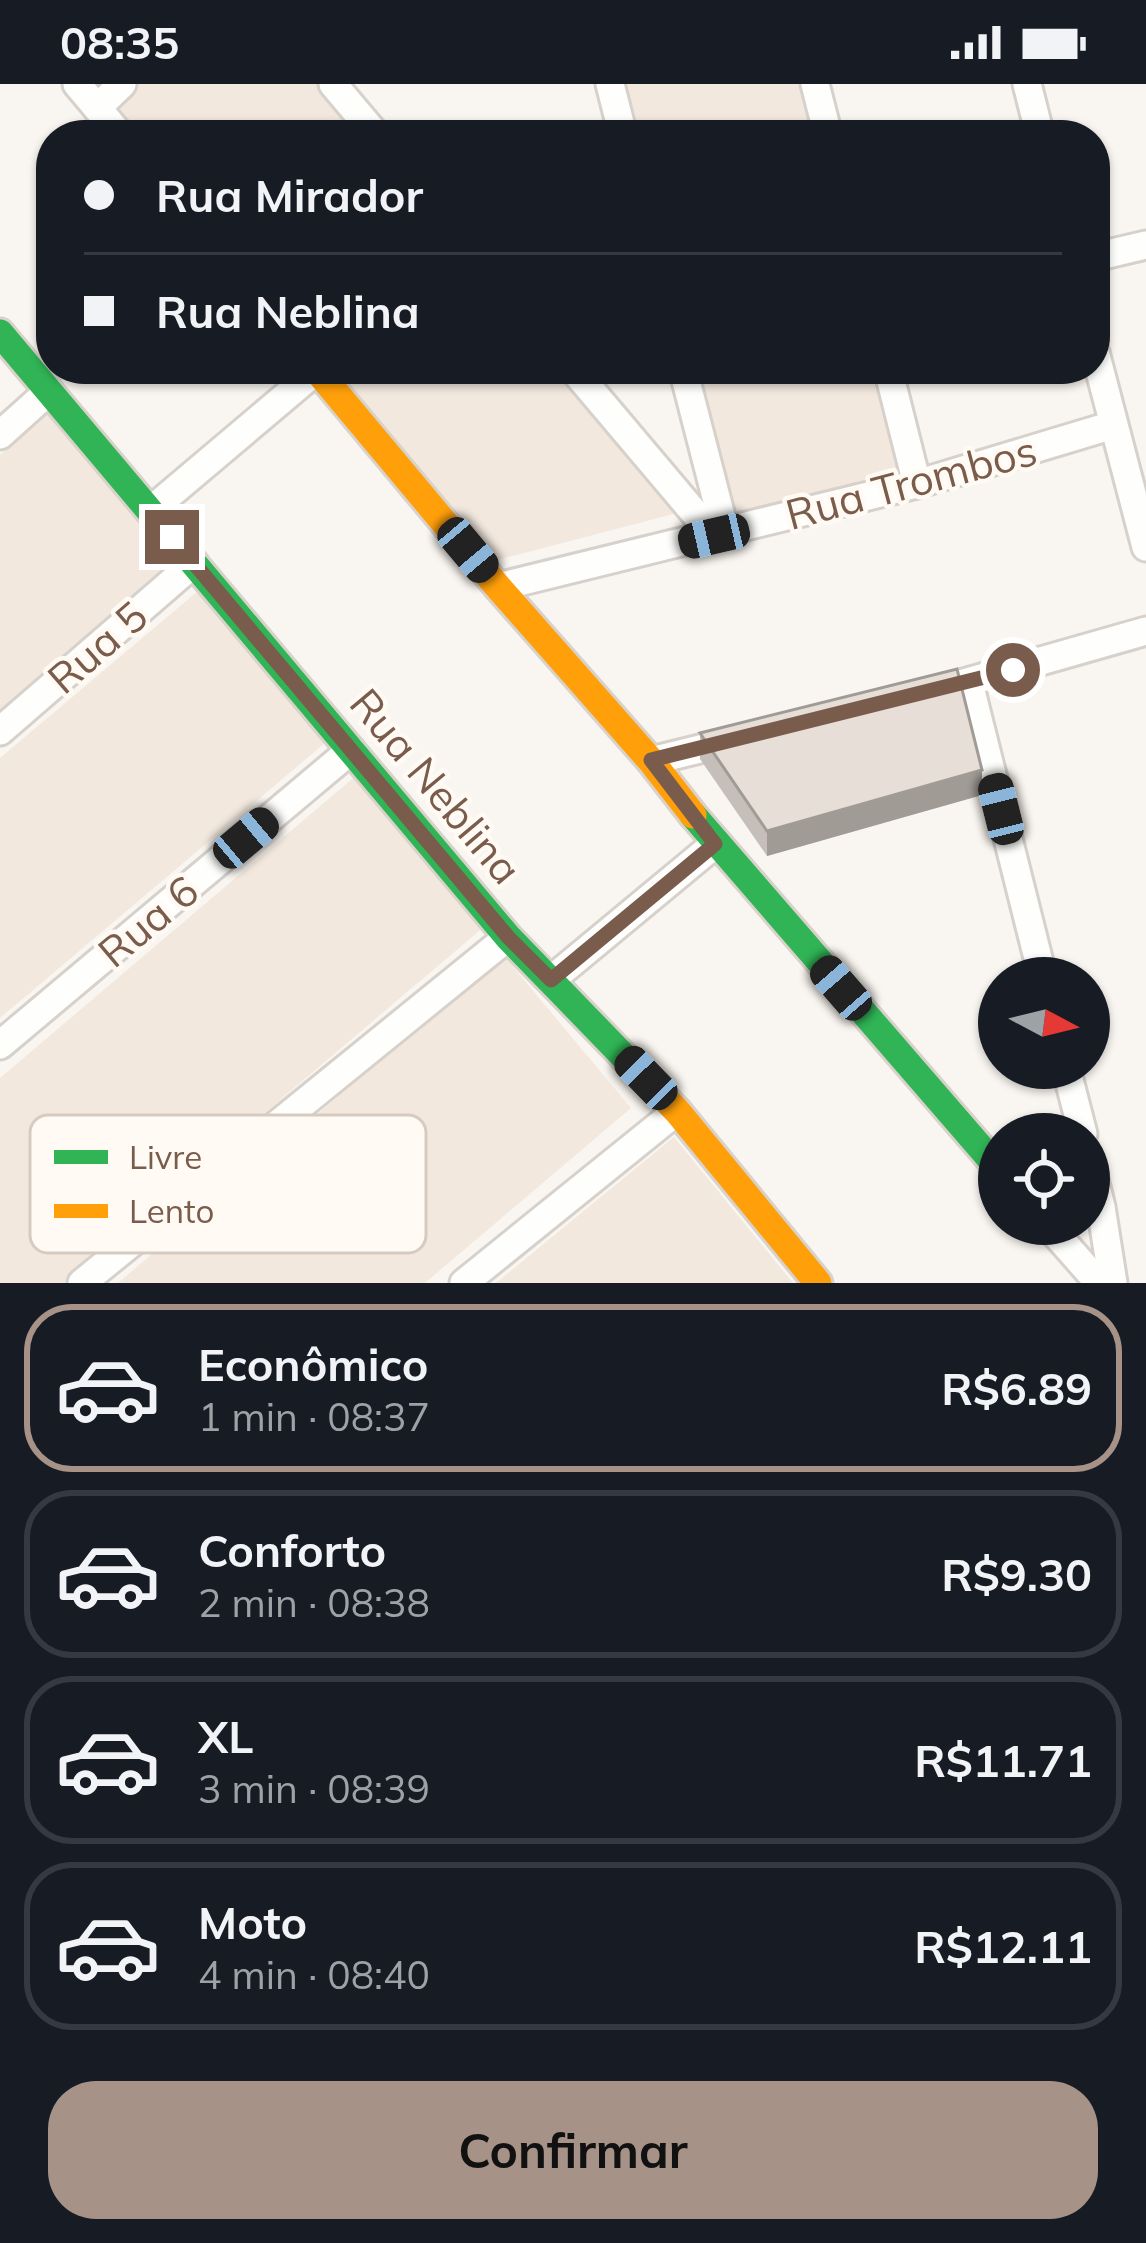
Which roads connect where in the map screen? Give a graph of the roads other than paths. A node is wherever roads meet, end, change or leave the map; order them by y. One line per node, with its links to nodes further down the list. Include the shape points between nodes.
1 (77, 84): 7 (street)
2 (122, 84): 7 (street)
3 (333, 84): 9 (street)
4 (610, 84): 10 (street)
5 (815, 84): 11 (street)
6 (1027, 84): 12 (street)
7 (97, 108): 8 (street)
8 (107, 120)
9 (363, 120)
10 (619, 120)
11 (824, 120)
12 (1036, 120)
13 (1146, 244): 14 (street)
14 (1110, 253)
15 (0, 333): 16 (street, Rua Neblina)
16 (36, 376)
17 (42, 384): 24 (street, Rua Neblina)
18 (298, 384): 28 (street)
19 (329, 384): 32 (street)
20 (586, 384): 29 (street)
21 (686, 384): 29 (street)
22 (892, 384): 27 (street)
23 (1103, 384): 25 (street)
24 (49, 392): 26 (street); 28 (street, Rua Neblina)
25 (1113, 425): 27 (street, Rua Trombos); 30 (street)
26 (0, 434)
27 (917, 484): 29 (street, Rua Trombos)
28 (150, 511): 31 (street, Rua Neblina)
29 (720, 534): 32 (street, Rua Trombos)
30 (1146, 548)
31 (194, 563): 36 (street, Rua 5); 38 (street, Rua Neblina)
32 (498, 586): 39 (street)
33 (1146, 631): 34 (street)
34 (969, 683): 35 (street); 42 (street)
35 (901, 700)
36 (0, 730)
37 (765, 733): 39 (street)
38 (351, 750): 41 (street, Rua Neblina); 44 (street, Rua 6)
39 (651, 760): 40 (street)
40 (715, 844): 43 (street); 47 (street)
41 (508, 937): 43 (street, Rua Neblina); 46 (street)
42 (1038, 957)
43 (551, 980): 45 (street, Rua Neblina)
44 (0, 1045)
45 (677, 1111): 52 (street); 53 (street, Rua Neblina)
46 (289, 1115)
47 (978, 1144)
48 (1066, 1245): 54 (street)
49 (1107, 1245): 55 (street)
50 (119, 1253): 51 (street)
51 (82, 1283)
52 (464, 1283)
53 (818, 1283)
54 (1099, 1283)
55 (1113, 1283)

